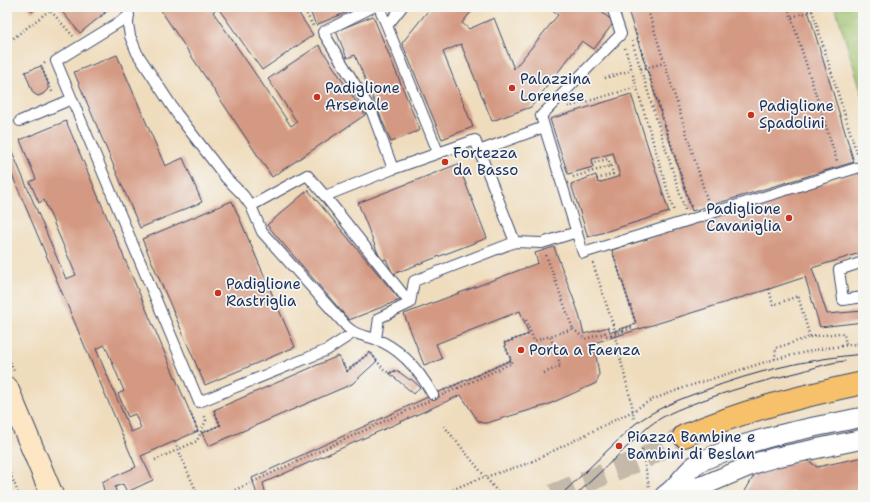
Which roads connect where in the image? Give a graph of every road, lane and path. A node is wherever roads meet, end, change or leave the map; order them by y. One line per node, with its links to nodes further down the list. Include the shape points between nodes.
1 (112, 7): 14 (path)
2 (303, 7): 17 (path, via 314,29)
3 (373, 7): 17 (lane)
4 (379, 7): 15 (lane)
5 (402, 7): 15 (lane)
6 (604, 7): 11 (lane)
7 (647, 7): 22 (path)
8 (788, 7): 13 (path)
9 (811, 7): 12 (path)
10 (130, 11): 20 (lane); 43 (lane, via 130,36 137,53 177,114)
11 (613, 11): 18 (lane)
12 (812, 11): 13 (path); 37 (path)
13 (792, 17): 34 (path)
14 (96, 20)
15 (387, 26): 33 (lane)
16 (635, 30): 23 (path)
17 (323, 32): 38 (lane, via 372,112)
18 (621, 34): 24 (path); 29 (lane)
19 (7, 43): 20 (path, via 50,10)
20 (81, 46): 27 (lane, via 56,61)
21 (47, 61): 28 (path, via 41,66)
22 (664, 63): 23 (path); 42 (path, via 707,199)
23 (647, 68): 44 (path); 45 (path, via 641,69 685,211)
24 (632, 70): 25 (path); 26 (path)
25 (605, 78)
26 (637, 87): 29 (path); 45 (path)
27 (72, 98): 28 (lane); 74 (lane)
28 (58, 104): 30 (lane)
29 (541, 116): 31 (lane)
30 (20, 122)
31 (544, 127): 32 (lane); 40 (lane)
32 (479, 151): 33 (lane, via 475,140); 47 (lane)
33 (438, 152): 38 (lane)
34 (837, 160)
35 (593, 163): 36 (path, via 608,159)
36 (610, 166): 39 (path, via 613,174); 40 (path)
37 (862, 166): 45 (lane)
38 (393, 169): 41 (lane)
39 (597, 179)
40 (561, 181): 46 (lane)
41 (325, 196): 43 (lane, via 307,175); 54 (lane)
42 (715, 197)
43 (251, 206): 59 (lane, via 262,232)
44 (692, 212)
45 (676, 219): 50 (lane)
46 (577, 232): 47 (lane, via 542,243); 50 (lane, via 584,253)
47 (515, 242): 54 (lane, via 414,281)
48 (545, 250): 57 (path)
49 (612, 250): 58 (path, via 636,324)
50 (590, 251): 58 (path)
51 (863, 262): 53 (lane, via 839,270 843,300)
52 (769, 289): 62 (path, via 773,305 798,296)
53 (863, 298)
54 (410, 303): 63 (lane, via 379,318)
55 (526, 320): 61 (path, via 534,341)
56 (632, 328): 57 (path, bridge, via 585,339)
57 (573, 329): 61 (path)
58 (615, 331): 77 (path)
59 (353, 333): 63 (lane); 74 (lane, via 327,350)
60 (529, 334): 68 (path, via 504,343)
61 (550, 336): 69 (path, via 561,366)
62 (810, 337): 65 (path, via 844,334); 67 (path, via 776,348)
63 (376, 339): 73 (lane, via 396,349 426,383)
64 (863, 343): 65 (path)
65 (846, 346): 67 (path)
66 (338, 356): 70 (path, via 346,370 370,352 388,373 396,371)
67 (775, 359): 77 (path, via 686,387 651,400)
68 (511, 360): 73 (path); 93 (path, bridge, via 512,363)
69 (544, 373)
70 (404, 376)
71 (863, 383): 82 (main road, via 764,407)
72 (7, 388): 91 (street)
73 (433, 395)
74 (199, 402): 81 (path, via 206,420)
75 (189, 410): 81 (path)
76 (214, 410): 81 (path, via 220,425)
77 (633, 411): 79 (path); 88 (path, via 529,463)
78 (863, 417): 89 (street, via 762,439 733,448 698,463)
79 (634, 420)
80 (444, 426): 88 (path)
81 (200, 432): 86 (path, via 197,441)
82 (684, 436)
83 (863, 439): 89 (street, via 777,457 688,490)
84 (175, 442): 92 (path, bridge)
85 (642, 450): 89 (path)
86 (155, 460)
87 (7, 466): 90 (path)
88 (485, 477): 94 (path); 95 (path)
89 (664, 492)
90 (19, 495)
91 (52, 495)
92 (198, 495)
93 (224, 495)
94 (442, 495)
95 (500, 495)

